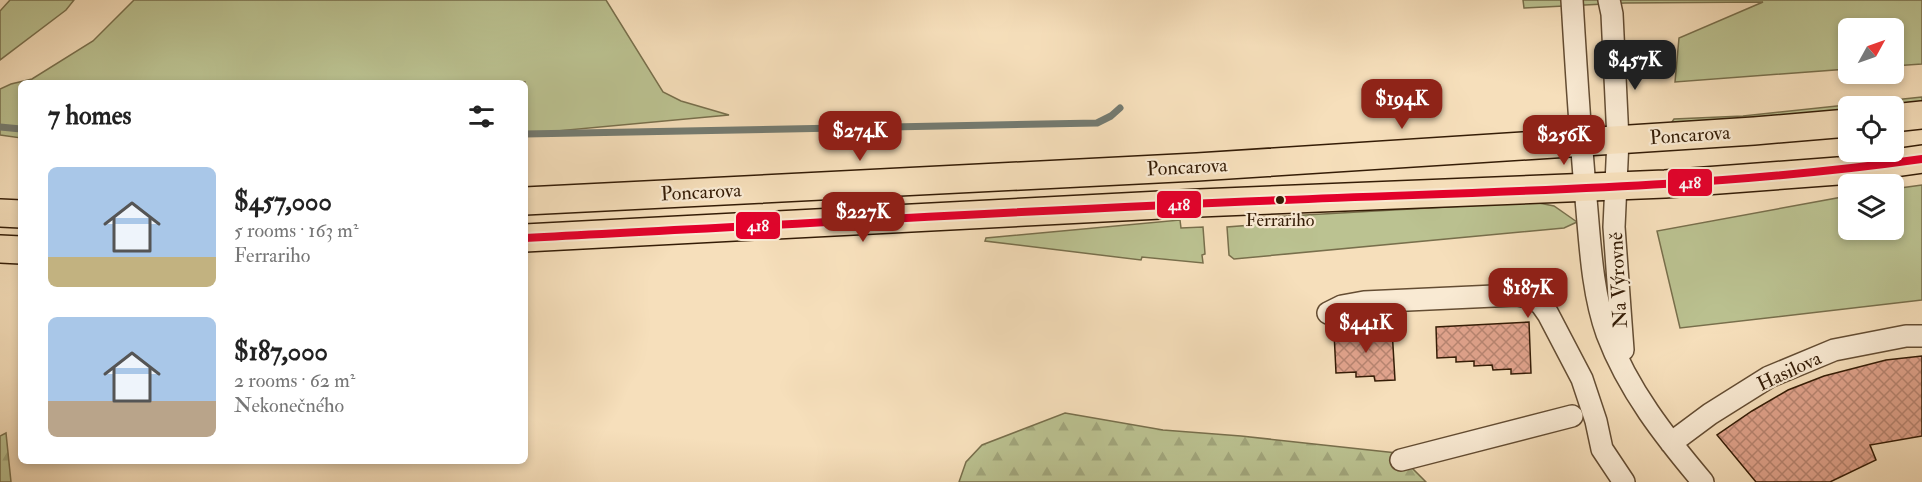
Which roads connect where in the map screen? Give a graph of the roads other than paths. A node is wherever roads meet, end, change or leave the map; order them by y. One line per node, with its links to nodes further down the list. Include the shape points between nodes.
1 (1572, 0): 7 (street)
2 (1609, 0): 6 (street)
3 (1922, 114): 4 (main road)
4 (1904, 116)
5 (1838, 124): 6 (main road, Poncarova)
6 (1618, 140): 7 (main road, Poncarova); 9 (street)
7 (1581, 142): 10 (street, Na Výrovně); 11 (main road, Poncarova, via 1197,167)
8 (1922, 159): 9 (main road, Poncarova, via 1758,178)
9 (1617, 185): 10 (main road, Poncarova); 19 (street, Na Výrovně, via 1615,236)
10 (1585, 187): 14 (main road, Poncarova); 19 (street, Na Výrovně, via 1600,305 1607,334)
11 (528, 201)
12 (0, 213): 13 (main road)
13 (18, 214)
14 (528, 238)
15 (0, 249): 16 (main road)
16 (18, 250)
17 (1328, 313): 23 (street, via 1364,302 1529,297 1548,314 1582,379 1602,449)
18 (1922, 336): 21 (street, Hasilova, via 1834,350 1769,377)
19 (1627, 374): 21 (street, Na Výrovně, via 1640,400)
20 (1572, 416): 22 (street)
21 (1671, 443): 24 (street, Na Výrovně)
22 (1401, 460)
23 (1624, 482)
24 (1703, 482)

